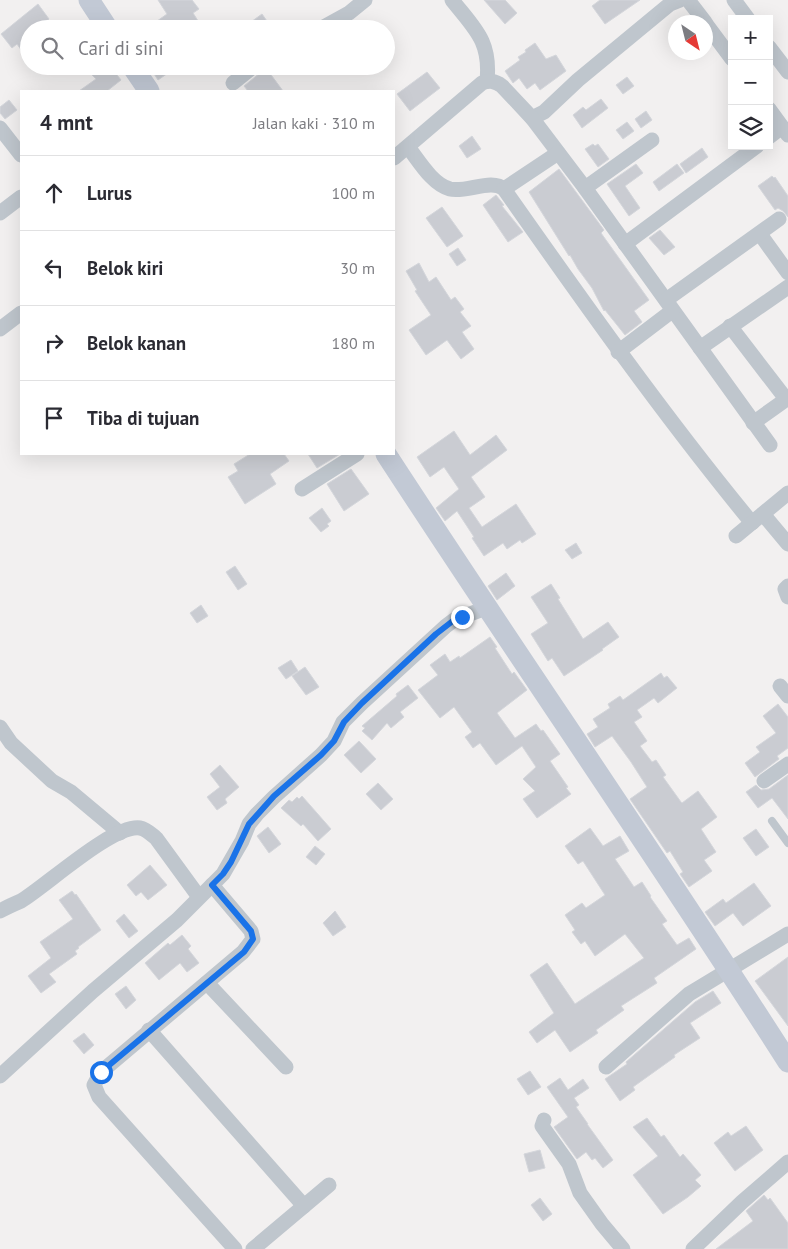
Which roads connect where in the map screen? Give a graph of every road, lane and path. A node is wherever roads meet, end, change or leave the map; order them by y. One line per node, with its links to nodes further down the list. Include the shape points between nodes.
1 (90, 0): 9 (main road)
2 (365, 0): 10 (street)
3 (452, 0): 17 (street, via 484,42 488,61)
4 (680, 0): 21 (street, via 670,4 544,112)
5 (688, 0): 7 (street)
6 (734, 0): 8 (street)
7 (699, 15)
8 (745, 15)
9 (102, 20)
10 (336, 20)
11 (713, 34): 13 (street)
12 (773, 52): 14 (street)
13 (728, 54)
14 (788, 72)
15 (138, 75): 19 (main road)
16 (243, 75): 18 (street)
17 (487, 81): 21 (street, via 502,86); 26 (street)
18 (233, 83)
19 (148, 90)
20 (773, 115): 23 (street)
21 (532, 118): 28 (street)
22 (0, 128): 29 (street)
23 (785, 131): 24 (street)
24 (773, 136)
25 (652, 140): 31 (street)
26 (408, 148): 30 (street); 32 (street, via 437,182 450,189 497,185)
27 (752, 150): 37 (street)
28 (558, 153): 31 (street); 32 (street)
29 (20, 154)
30 (395, 157)
31 (585, 188): 37 (street)
32 (504, 189): 45 (street)
33 (20, 198): 34 (street)
34 (0, 213)
35 (779, 219): 36 (street)
36 (760, 234): 38 (street); 40 (street)
37 (625, 244): 40 (street)
38 (788, 273)
39 (788, 287): 42 (street)
40 (669, 306): 44 (street); 45 (street)
41 (20, 314): 43 (street)
42 (730, 326): 44 (street); 46 (street)
43 (0, 329)
44 (700, 348): 47 (street)
45 (618, 352): 53 (street, via 716,480)
46 (787, 399): 47 (street)
47 (753, 424): 48 (street)
48 (770, 445)
49 (355, 455): 51 (street)
50 (387, 455): 58 (main road)
51 (302, 489)
52 (788, 493): 53 (street)
53 (757, 519): 54 (street); 55 (street)
54 (736, 536)
55 (788, 544)
56 (788, 586): 57 (street, via 785,589)
57 (788, 597)
58 (486, 608): 65 (street, via 446,626 344,722 334,741 321,755 274,796 249,824 231,862); 69 (main road)
59 (0, 727): 63 (street, via 11,743 52,781 71,792)
60 (788, 764): 61 (street)
61 (764, 781)
62 (772, 821): 64 (lane)
63 (120, 833): 66 (street, via 139,828 148,831); 67 (street, via 81,856 22,900)
64 (788, 843)
65 (212, 885): 66 (street); 70 (street, via 251,931 253,939 244,952)
66 (199, 896): 75 (street, via 177,920)
67 (0, 911)
68 (788, 934): 69 (street)
69 (729, 969): 72 (main road); 73 (street, via 690,994)
70 (207, 983): 71 (street); 74 (street)
71 (149, 1030): 79 (street); 80 (street, via 101,1072 94,1085 99,1098)
72 (788, 1062)
73 (606, 1066)
74 (286, 1067)
75 (0, 1076)
76 (544, 1120): 82 (street, via 542,1126 569,1164 580,1193)
77 (788, 1162): 83 (street)
78 (329, 1185): 79 (street)
79 (304, 1206): 81 (street)
80 (236, 1249)
81 (253, 1249)
82 (623, 1249)
83 (693, 1249)

